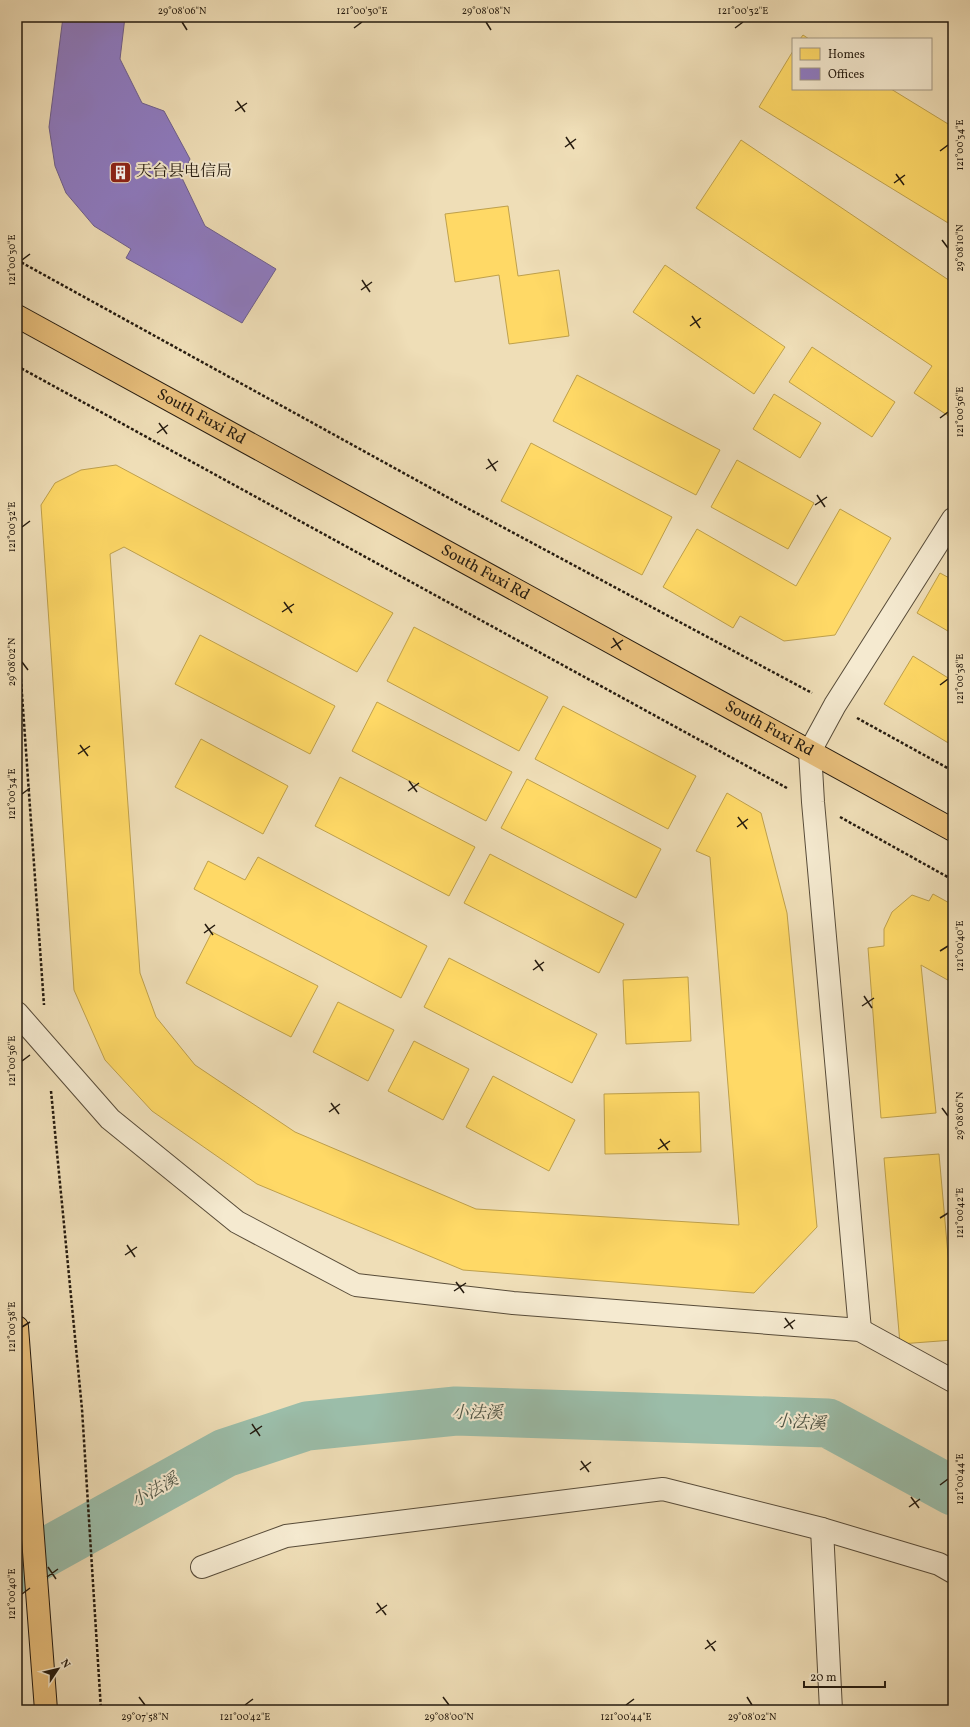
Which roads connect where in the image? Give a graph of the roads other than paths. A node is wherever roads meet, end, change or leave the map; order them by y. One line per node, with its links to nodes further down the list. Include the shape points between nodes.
1 (17, 316): 3 (main road, South Fuxi Rd)
2 (953, 519): 3 (street, via 835,705)
3 (810, 751): 4 (main road, South Fuxi Rd); 7 (street)
4 (953, 830)
5 (17, 1013): 7 (street, via 110,1119 237,1222 356,1285 513,1303)
6 (17, 1327): 12 (main road)
7 (860, 1330): 8 (street)
8 (953, 1381)
9 (822, 1529): 10 (street, via 663,1489 286,1536); 11 (street, via 938,1564); 13 (street)
10 (202, 1567)
11 (953, 1572)
12 (46, 1710)
13 (831, 1710)

